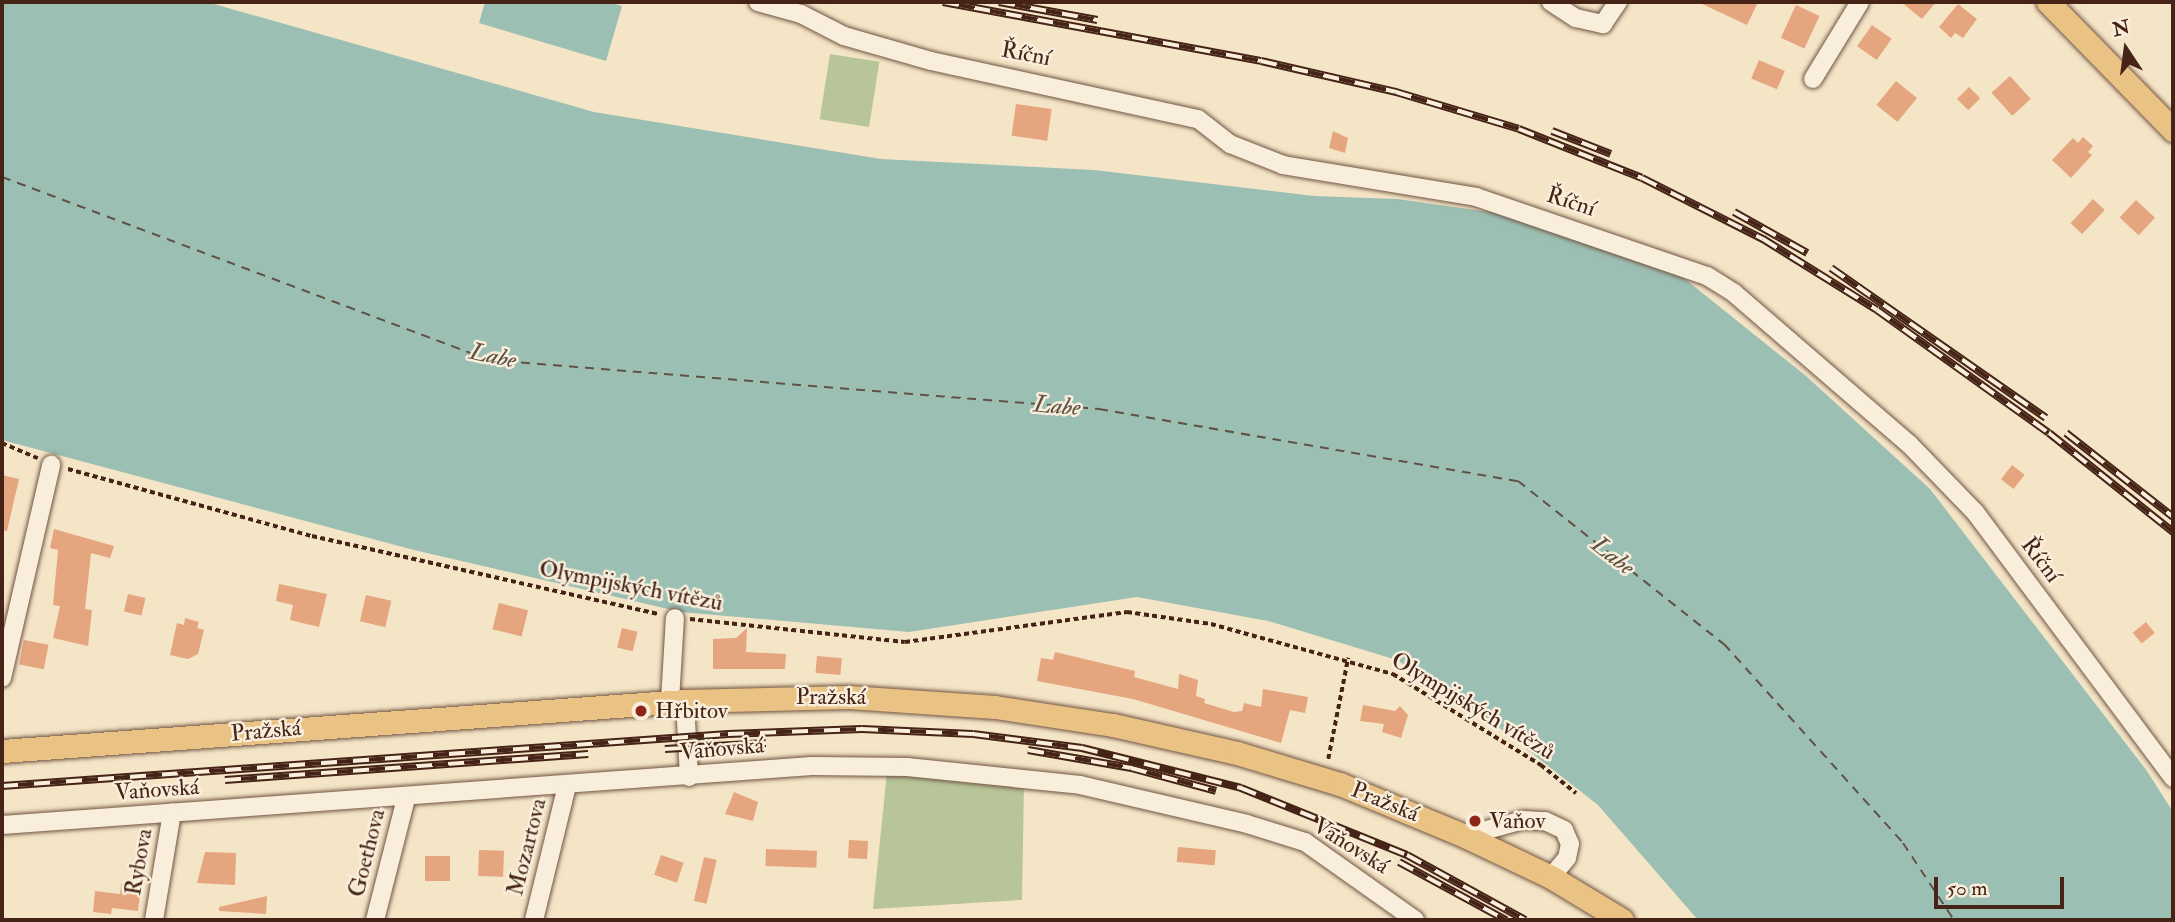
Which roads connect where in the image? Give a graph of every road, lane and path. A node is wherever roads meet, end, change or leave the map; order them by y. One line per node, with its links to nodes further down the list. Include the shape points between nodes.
1 (758, 2): 16 (street, Říční, via 801,14 844,36 931,61 1198,119 1230,144 1283,165 1476,197 1707,276 1734,293 1909,443 1975,512)
2 (1551, 2): 3 (street, via 1576,18 1602,24)
3 (1618, 2)
4 (2048, 2): 7 (main road)
5 (1857, 3): 6 (street)
6 (1813, 79)
7 (2173, 131)
8 (2, 443): 9 (path, Olympijských vítězů)
9 (51, 464): 10 (path, Olympijských vítězů, via 312,536); 12 (street)
10 (675, 618): 11 (path, Olympijských vítězů, via 905,642 1126,612 1211,624); 13 (street)
11 (1348, 658): 17 (path); 19 (path, Olympijských vítězů, via 1393,674 1541,765)
12 (2, 678)
13 (678, 701): 14 (main road, Pražská); 15 (street); 17 (main road, Pražská, via 887,698 1020,710 1180,740)
14 (2, 751)
15 (690, 777): 18 (street, Vaňovská); 28 (street, Vaňovská, via 812,766 907,767 1080,785 1155,800 1305,842)
16 (2173, 778)
17 (1324, 779): 23 (main road, Pražská)
18 (567, 786): 20 (street, Vaňovská); 27 (street, Mozartova)
19 (1576, 793)
20 (406, 798): 21 (street, Vaňovská); 26 (street, Goethova)
21 (172, 813): 22 (street, Vaňovská); 25 (street, Rybova)
22 (2, 825)
23 (1465, 836): 24 (main road, Pražská); 24 (street, via 1523,820 1545,821 1564,830 1570,844 1567,858)
24 (1551, 877): 29 (main road, Pražská)
25 (154, 920)
26 (375, 920)
27 (534, 920)
28 (1415, 920)
29 (1622, 920)

